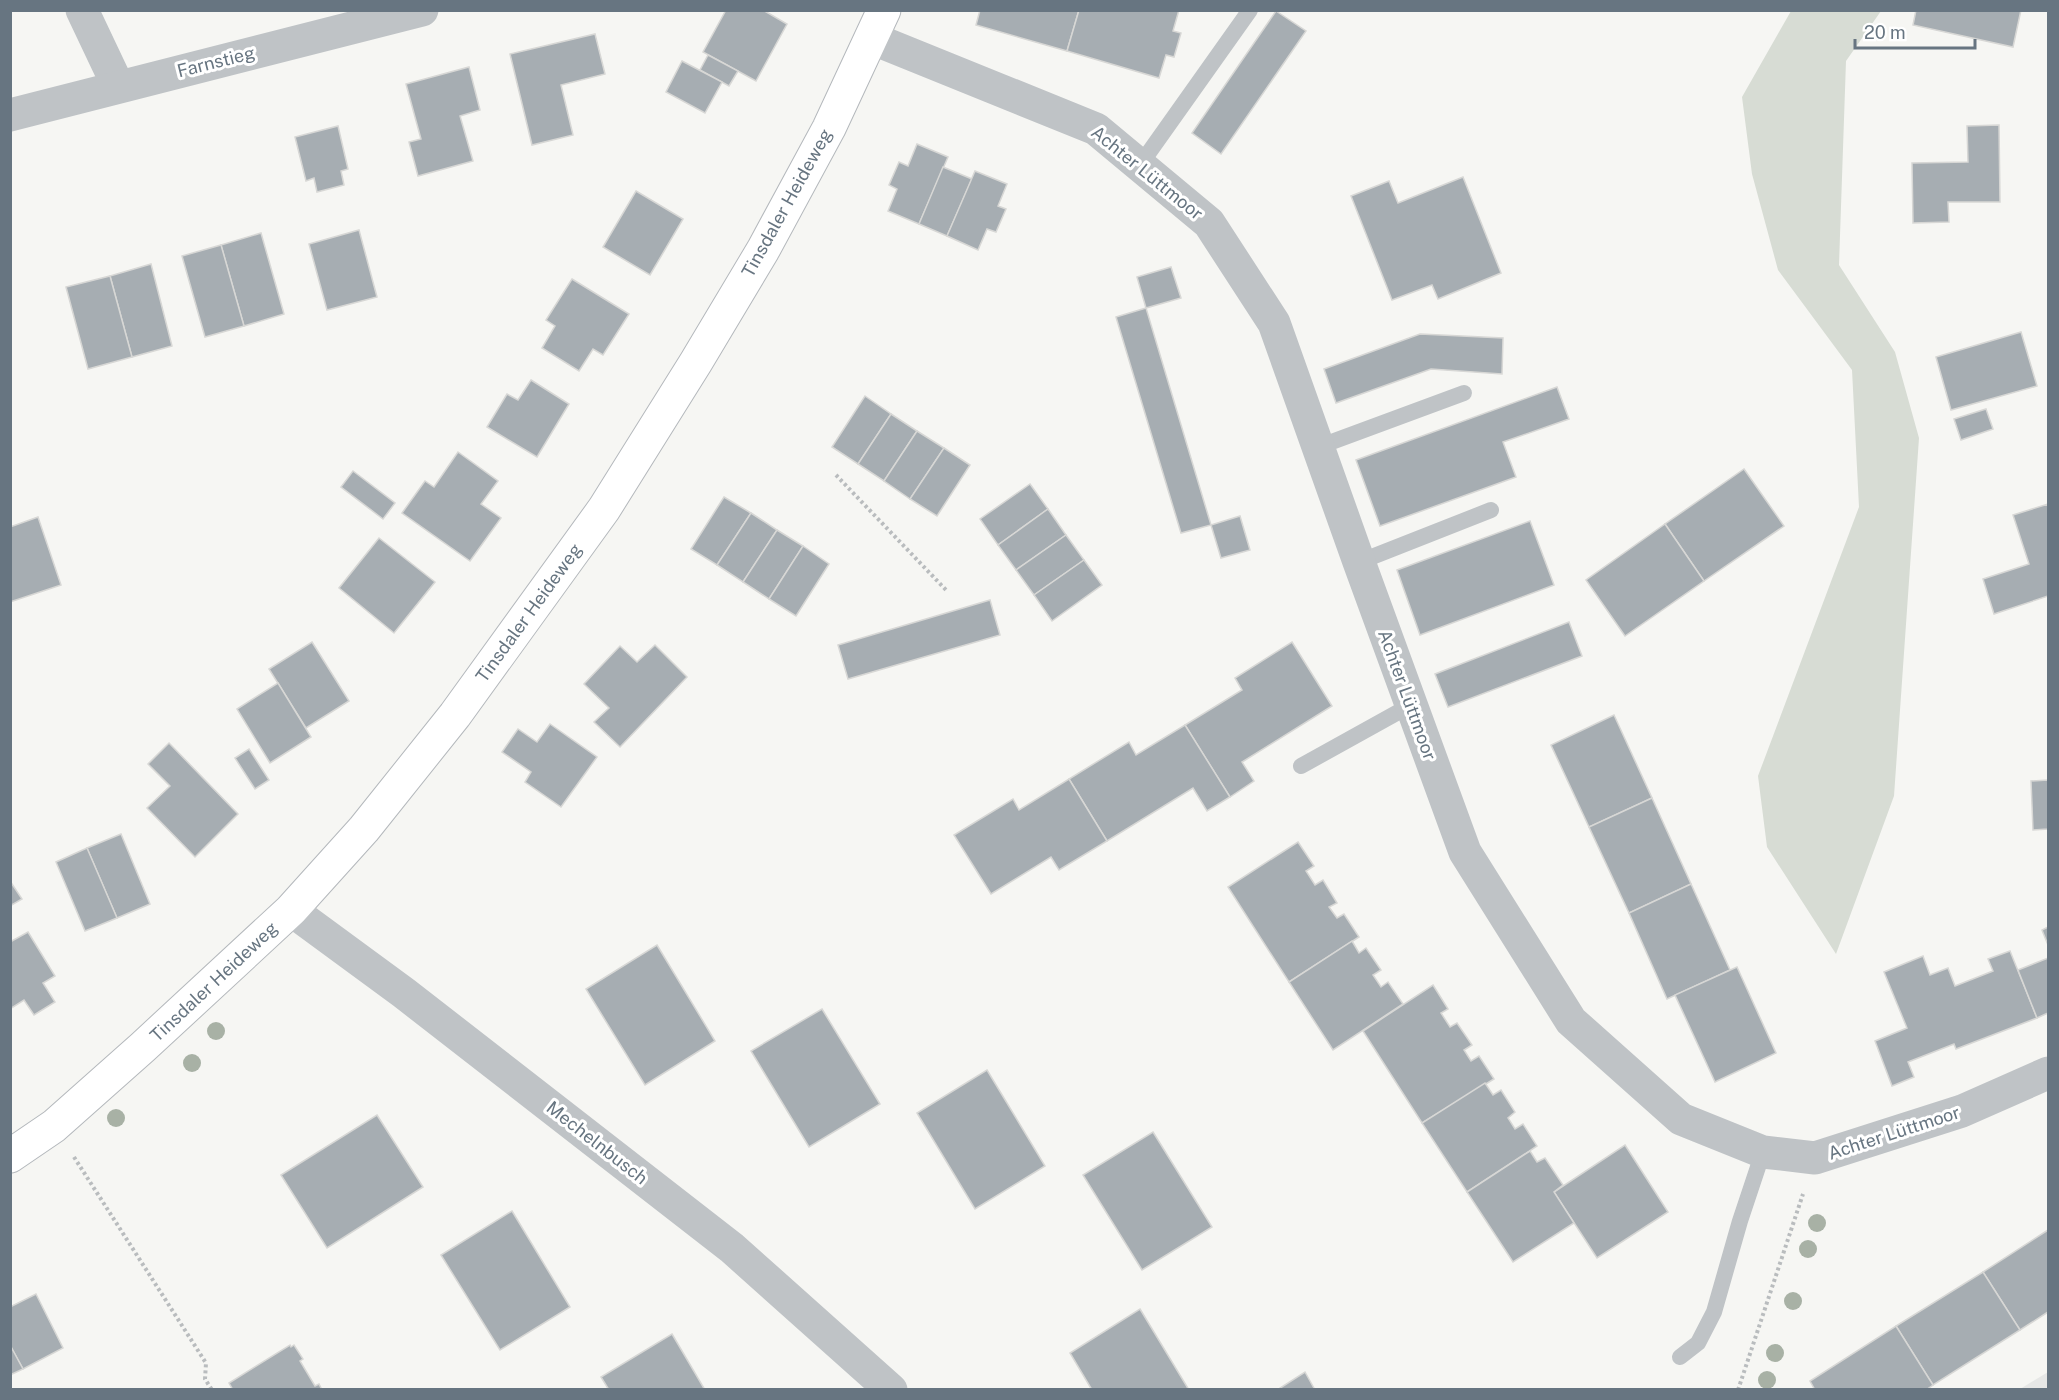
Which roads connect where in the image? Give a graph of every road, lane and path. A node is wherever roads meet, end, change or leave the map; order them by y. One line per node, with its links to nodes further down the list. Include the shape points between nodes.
1 (82, 10): 5 (street)
2 (423, 10): 5 (street, Farnstieg)
3 (1250, 10): 7 (lane)
4 (878, 24): 7 (street, Achter Lüttmoor, via 1096,129); 16 (street, Tinsdaler Heideweg, via 829,128 763,250 604,509 455,715 364,829)
5 (118, 86): 6 (street, Farnstieg)
6 (10, 115)
7 (1140, 165): 9 (street, Achter Lüttmoor, via 1209,223 1274,323)
8 (1464, 393): 9 (lane)
9 (1318, 447): 12 (street, Achter Lüttmoor)
10 (836, 475): 13 (path)
11 (1491, 510): 12 (lane)
12 (1359, 562): 14 (street, Achter Lüttmoor)
13 (946, 590)
14 (1411, 705): 15 (lane); 19 (street, Achter Lüttmoor, via 1465,852 1571,1021 1681,1119)
15 (1300, 766)
16 (291, 910): 18 (street, Tinsdaler Heideweg); 24 (street, Mechelnbusch, via 732,1248)
17 (2049, 1072): 21 (street, Achter Lüttmoor, via 1962,1110)
18 (54, 1126): 20 (street, Tinsdaler Heideweg); 23 (path, via 206,1363 205,1379)
19 (1763, 1152): 21 (street, Achter Lüttmoor); 22 (lane, via 1714,1312 1698,1343)
20 (10, 1156)
21 (1815, 1158): 25 (path)
22 (1680, 1357)
23 (212, 1389)
24 (891, 1389)
25 (1738, 1389)

